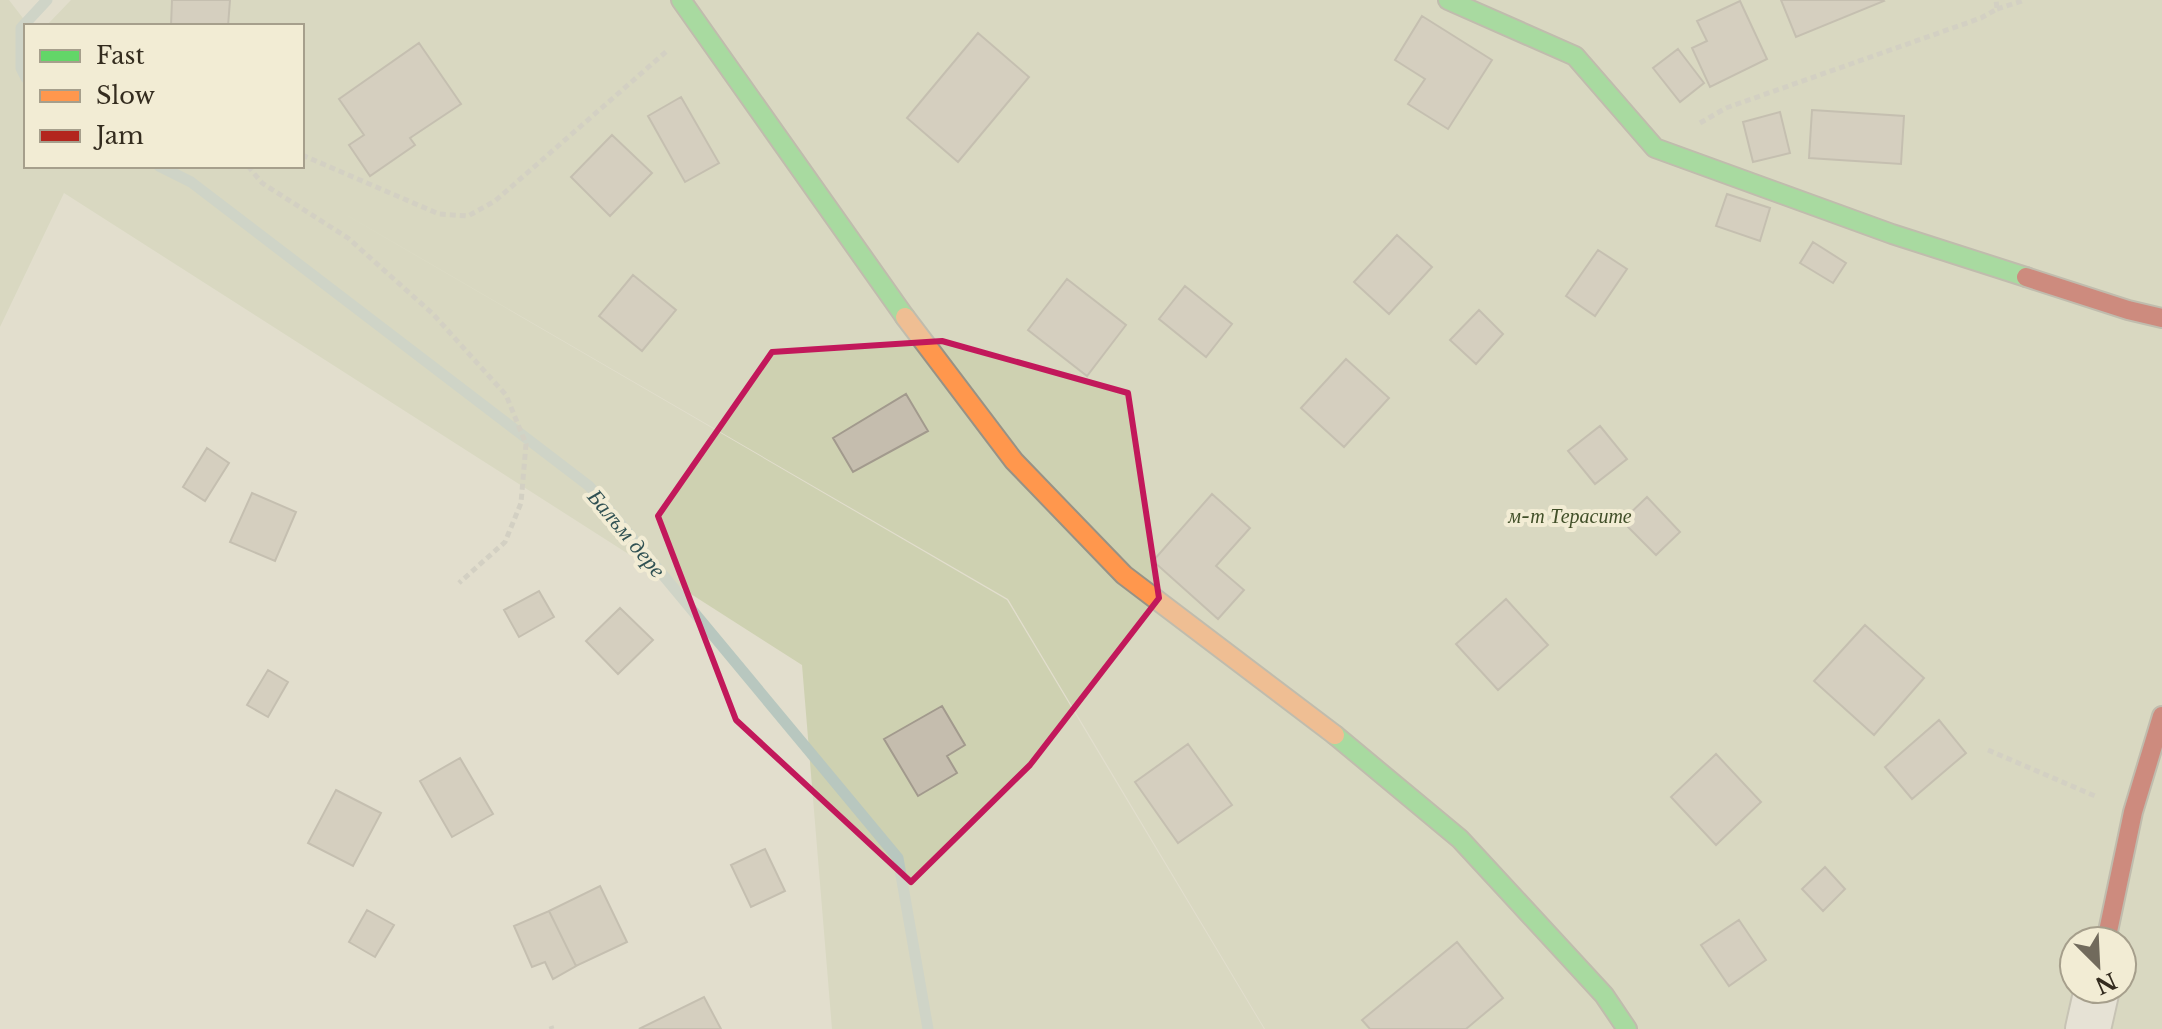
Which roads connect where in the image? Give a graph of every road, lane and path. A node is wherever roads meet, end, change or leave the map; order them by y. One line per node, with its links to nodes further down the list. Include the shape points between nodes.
1 (681, 0): 6 (street)
2 (1448, 0): 7 (street, via 1575,56)
3 (1996, 0): 5 (path)
4 (2025, 0): 5 (path)
5 (1997, 9): 7 (path, via 1726,108)
6 (698, 24): 8 (path, via 495,201 468,216 439,214); 17 (street, via 902,313 1014,461 1124,575 1345,743 1460,839 1604,995)
7 (1655, 148): 10 (street, via 1892,234)
8 (304, 156)
9 (250, 168): 11 (path, via 262,183 348,238 433,314 508,399 526,444 521,503 505,542)
10 (2162, 318)
11 (459, 583)
12 (2162, 716): 14 (street)
13 (1988, 750): 14 (path)
14 (2133, 812): 15 (street)
15 (2109, 925)
16 (2093, 1005): 18 (street)
17 (1627, 1029)
18 (2088, 1029)

